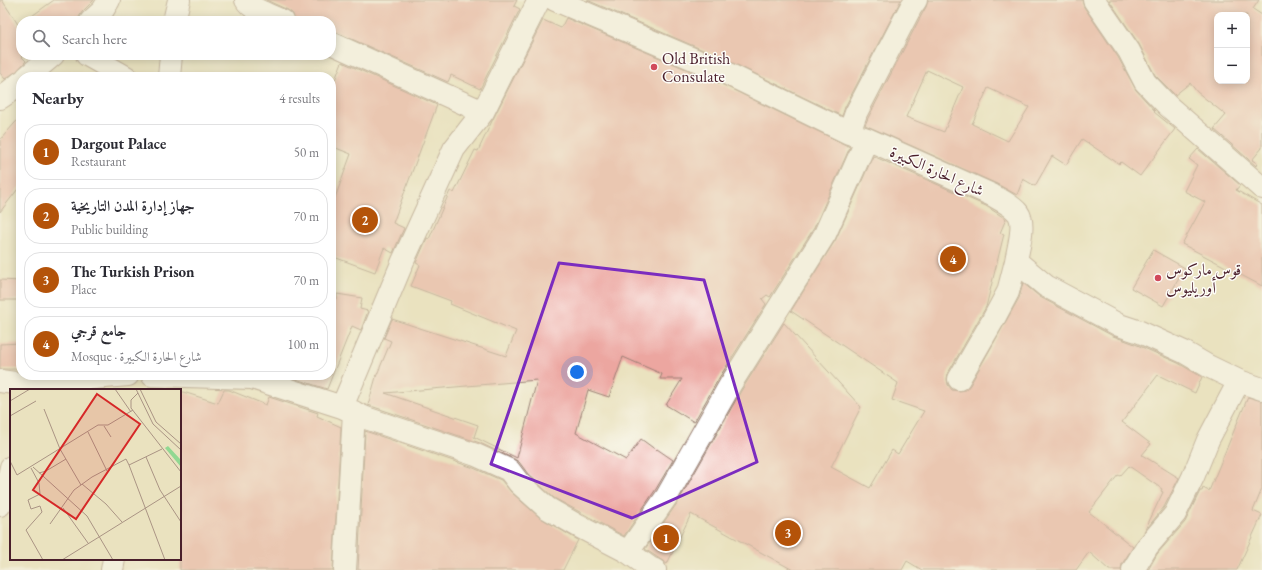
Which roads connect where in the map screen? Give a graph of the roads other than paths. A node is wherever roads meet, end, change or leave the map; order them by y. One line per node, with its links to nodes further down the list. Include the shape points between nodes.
1 (109, 0): 8 (street)
2 (178, 0): 9 (street)
3 (246, 0): 10 (street, via 254,8)
4 (539, 0): 20 (street)
5 (554, 0): 21 (street, شارع الحارة الكبيرة, via 726,73)
6 (916, 0): 21 (street, via 856,114)
7 (1094, 0): 22 (street, via 1129,51 1145,82 1168,106)
8 (96, 16)
9 (175, 16)
10 (271, 16)
11 (336, 45): 20 (street)
12 (48, 60): 15 (street)
13 (97, 60): 16 (street)
14 (171, 60): 17 (street)
15 (33, 72)
16 (117, 72)
17 (170, 72)
18 (16, 86): 19 (street)
19 (0, 98)
20 (483, 112): 31 (street, via 454,149 403,261)
21 (858, 136): 23 (street, شارع الحارة الكبيرة, via 1006,203 1019,214 1022,230); 34 (street, via 824,234 730,385 667,496)
22 (1262, 188)
23 (1016, 261): 24 (street, شارع الحارة الكبيرة, via 1008,292); 27 (street, via 1046,286 1119,325 1184,352)
24 (959, 379)
25 (84, 380): 29 (street)
26 (258, 380): 31 (street)
27 (1239, 380): 30 (street); 39 (street, via 1208,440 1194,477 1175,514 1147,547)
28 (0, 382): 29 (street)
29 (22, 387)
30 (1262, 389)
31 (348, 410): 34 (street, via 476,455 509,470 519,483 548,508); 37 (street)
32 (10, 472): 33 (street)
33 (0, 505)
34 (628, 552): 38 (street)
35 (114, 560): 36 (street)
36 (112, 570)
37 (345, 570)
38 (655, 570)
39 (1133, 570)

